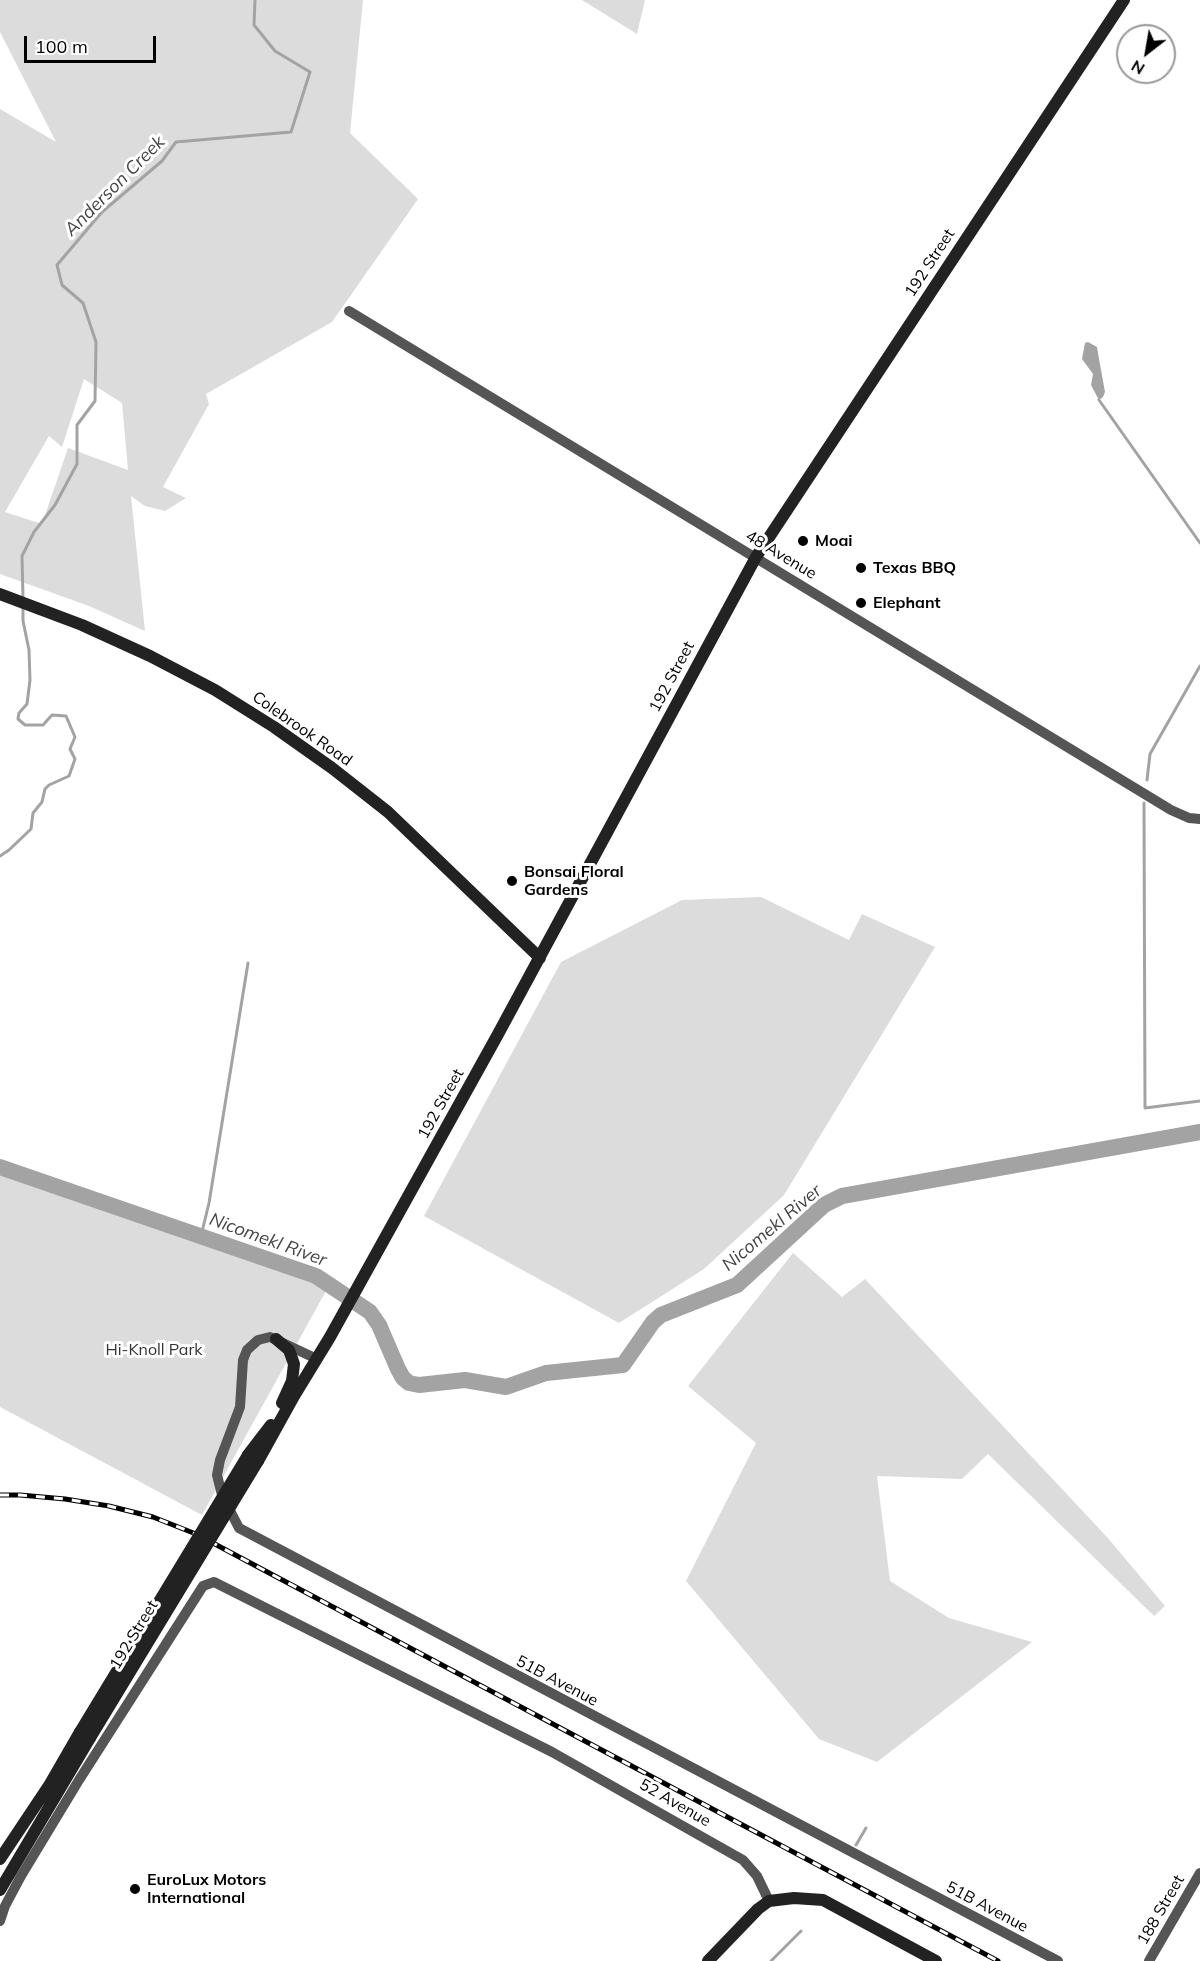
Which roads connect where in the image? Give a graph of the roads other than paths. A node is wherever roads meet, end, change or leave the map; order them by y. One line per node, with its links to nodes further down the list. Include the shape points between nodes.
1 (1124, 0): 3 (main road, 192 Street)
2 (349, 311): 3 (street, 48 Avenue)
3 (756, 557): 5 (street, 48 Avenue, via 1171,810); 6 (main road, 192 Street)
4 (5, 596): 6 (main road, Colebrook Road, via 93,630 183,672 274,727 388,812)
5 (1200, 819)
6 (540, 958): 8 (main road, 192 Street)
7 (276, 1339): 8 (street); 10 (main road, via 290,1350 294,1364 292,1381); 21 (street, 51B Avenue, via 258,1340 247,1350 240,1407 218,1468 222,1495 238,1528)
8 (317, 1359): 9 (main road, 192 Street)
9 (294, 1396): 10 (main road, 192 Street); 11 (main road, 192 Street)
10 (266, 1432): 11 (main road, 192 Street)
11 (253, 1458): 12 (main road, 192 Street, bridge)
12 (85, 1735): 13 (main road, 192 Street); 16 (main road, 192 Street)
13 (0, 1859): 15 (main road)
14 (1200, 1873): 22 (street, 188 Street)
15 (0, 1874)
16 (0, 1890)
17 (769, 1901): 18 (street, 52 Avenue, via 757,1876 743,1860 552,1752 214,1582 203,1586 47,1832); 19 (main road); 20 (main road, via 823,1900)
18 (0, 1921)
19 (708, 1961)
20 (936, 1961)
21 (1058, 1961)
22 (1149, 1961)

